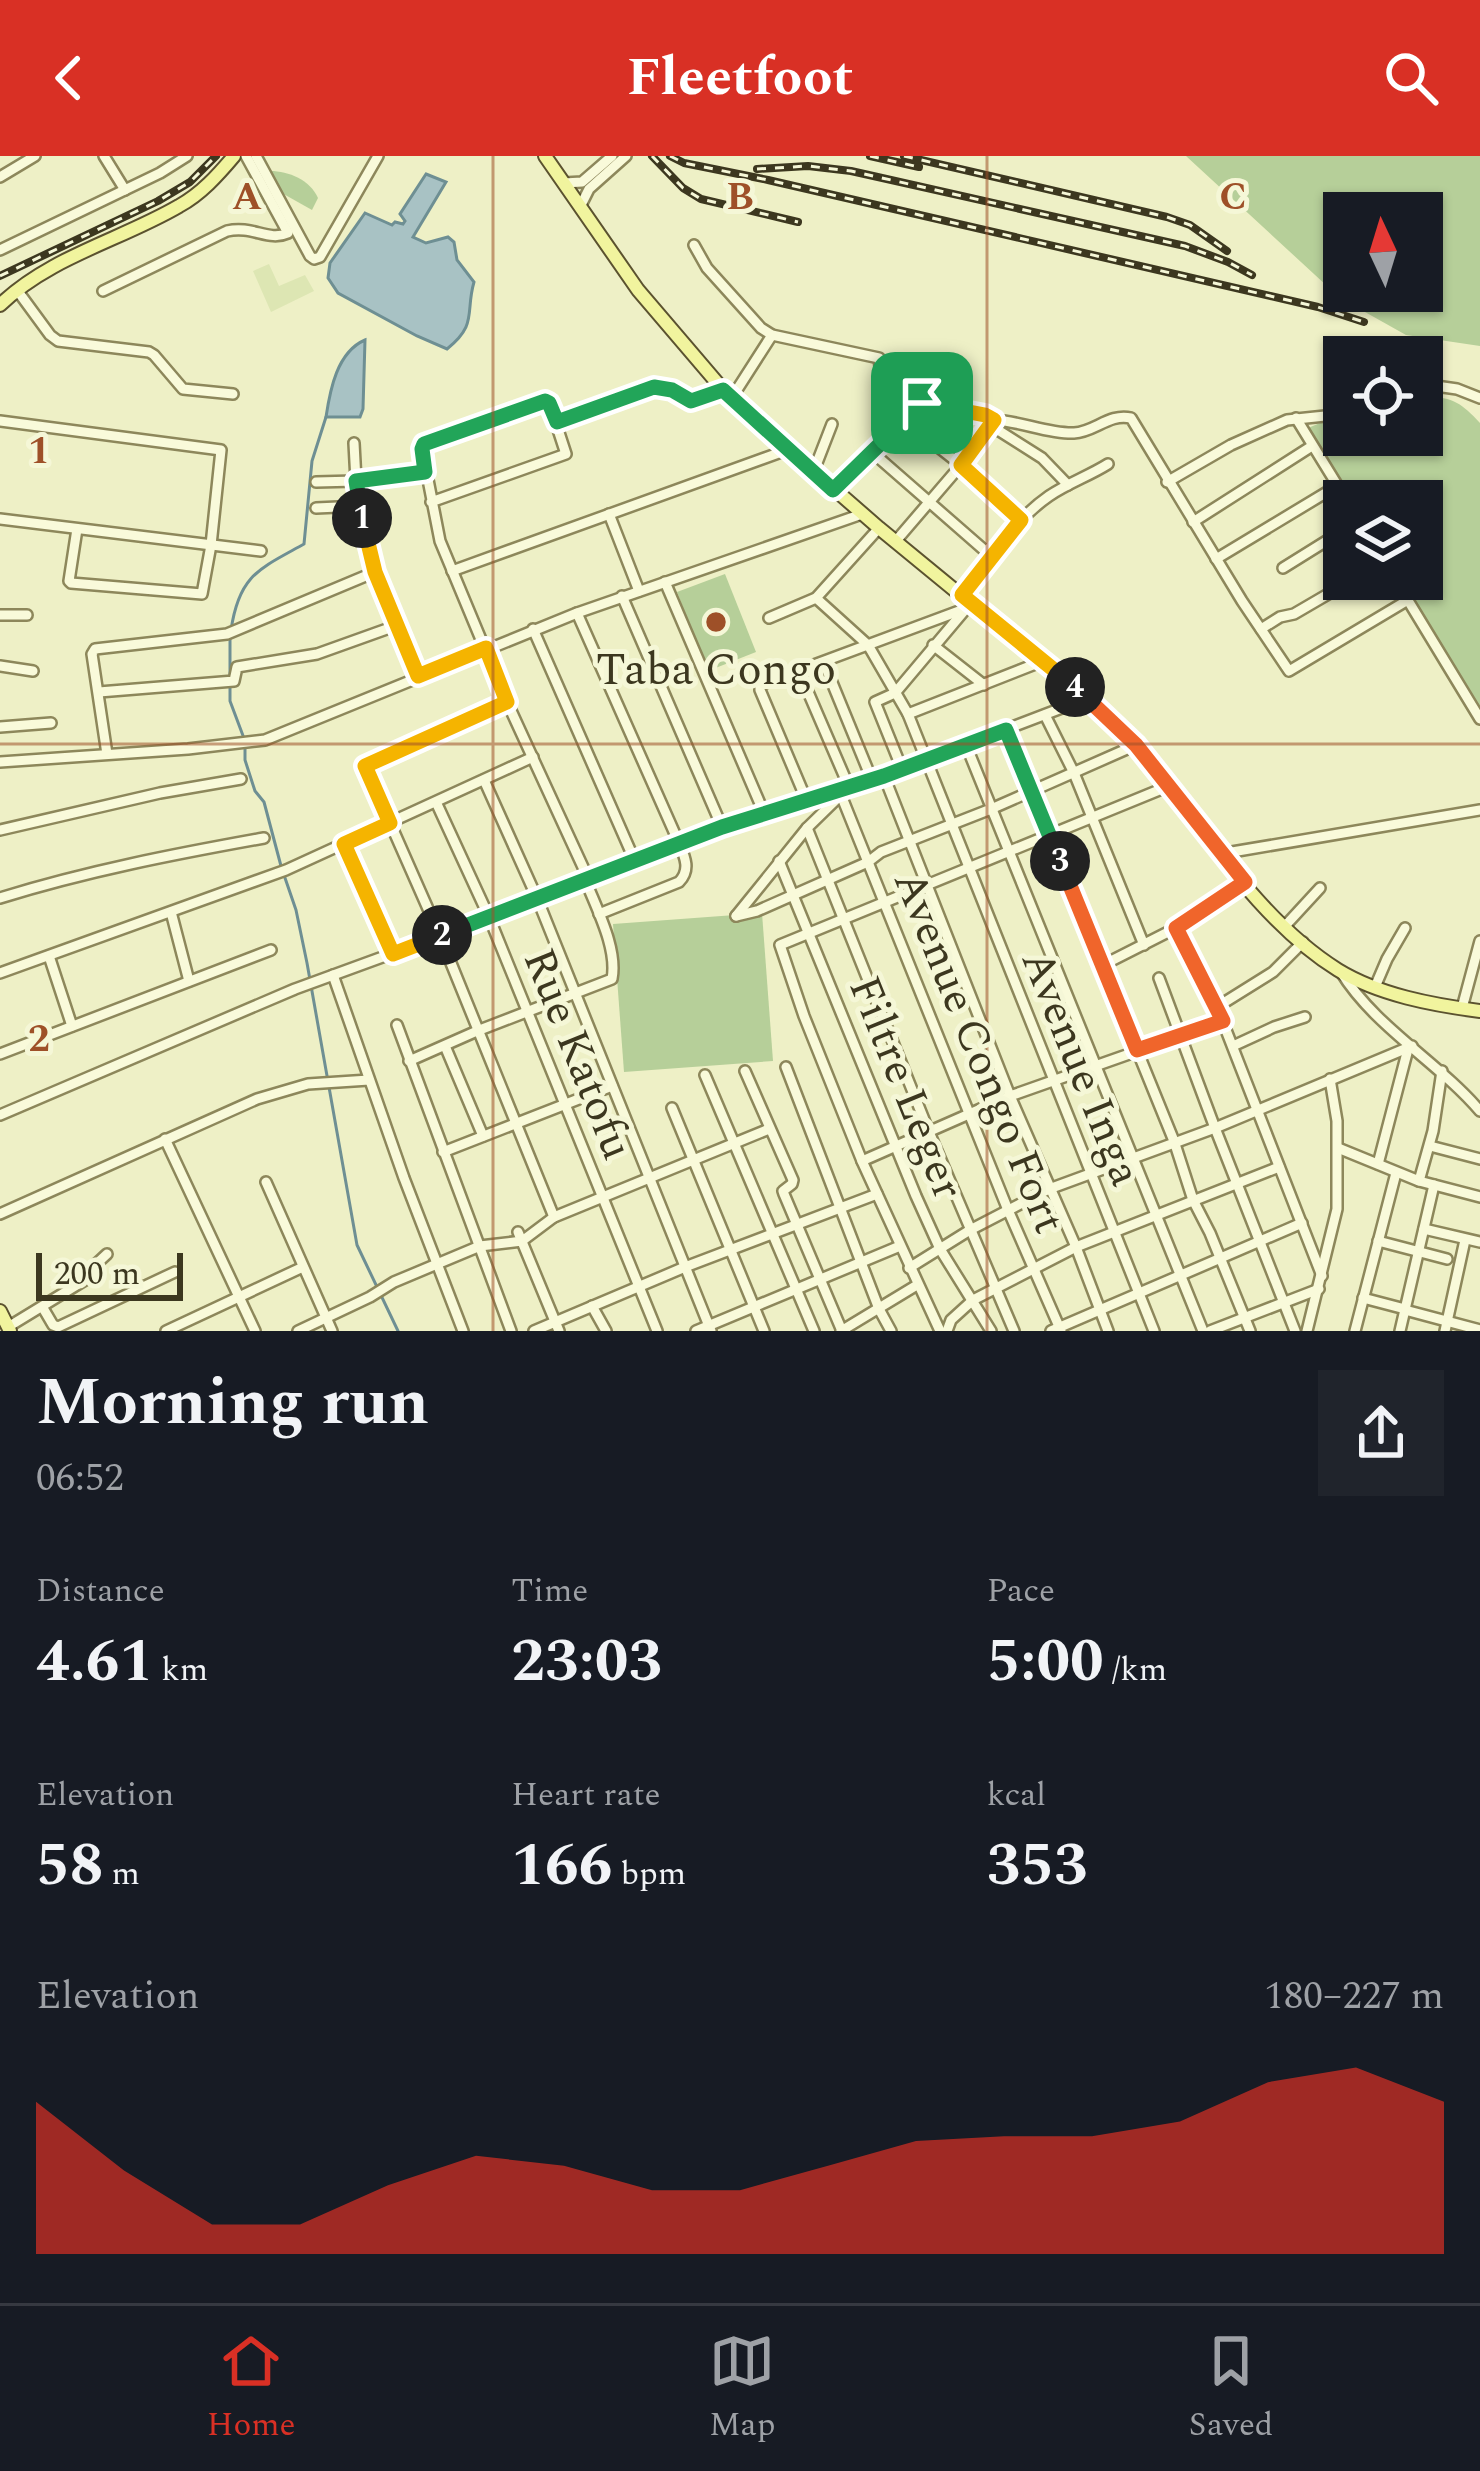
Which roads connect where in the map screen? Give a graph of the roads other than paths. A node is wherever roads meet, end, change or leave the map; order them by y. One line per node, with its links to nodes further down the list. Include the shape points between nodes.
1 (4, 156): 12 (street)
2 (35, 156): 12 (street)
3 (104, 156): 15 (street)
4 (187, 156): 15 (street)
5 (234, 156): 19 (main road, via 180,206)
6 (246, 156): 20 (street, via 284,236 227,232)
7 (256, 156): 8 (street, via 314,259)
8 (378, 156)
9 (545, 156): 14 (main road)
10 (612, 156): 14 (street, via 582,182)
11 (626, 156): 16 (street)
12 (12, 170): 13 (street)
13 (0, 177)
14 (564, 183): 16 (main road)
15 (124, 190): 18 (street)
16 (581, 205): 25 (main road, via 638,290)
17 (694, 245): 22 (street)
18 (0, 250)
19 (17, 290): 21 (main road); 24 (street, via 58,341 149,352 184,388)
20 (103, 291)
21 (0, 305)
22 (772, 335): 25 (street); 27 (street, via 879,358 881,375)
23 (1443, 387): 26 (street)
24 (233, 394)
25 (727, 394): 32 (street, via 691,401 654,387); 37 (main road)
26 (1480, 398)
27 (922, 403): 30 (street); 33 (street)
28 (1323, 416): 29 (street)
29 (1296, 418): 36 (street); 46 (street)
30 (904, 420): 38 (street); 40 (street)
31 (0, 421): 63 (street, via 219,449)
32 (557, 422): 41 (street, via 547,401 427,443); 50 (street, via 566,454)
33 (992, 423): 40 (street); 46 (street, via 1073,433 1130,418); 47 (street)
34 (832, 424): 42 (street)
35 (354, 443): 44 (street)
36 (1312, 446): 43 (street); 58 (street)
37 (787, 450): 42 (main road); 54 (street)
38 (872, 452): 48 (street); 51 (street)
39 (1108, 464): 47 (street)
40 (961, 465): 51 (street); 57 (street)
41 (425, 472): 44 (street); 50 (street)
42 (814, 473): 48 (main road)
43 (1333, 480)
44 (356, 481): 45 (street); 52 (street)
45 (316, 482)
46 (1167, 482): 58 (street)
47 (1068, 485): 57 (street)
48 (833, 490): 55 (main road)
49 (1323, 494): 66 (street)
50 (431, 502): 69 (street)
51 (930, 502): 61 (street); 65 (street)
52 (360, 506): 53 (street); 68 (street)
53 (316, 508)
54 (609, 514): 69 (street); 71 (street)
55 (862, 514): 60 (main road); 70 (street)
56 (0, 520): 59 (street)
57 (1021, 520): 65 (street)
58 (1192, 522): 66 (street)
59 (77, 529): 63 (street); 63 (street, via 74,584 198,595)
60 (879, 529): 61 (main road); 74 (street)
61 (895, 542): 76 (main road)
62 (1323, 543): 67 (street)
63 (211, 545): 64 (street)
64 (261, 551)
65 (991, 556): 76 (street)
66 (1216, 559): 83 (street)
67 (1283, 568)
68 (375, 572): 81 (street); 94 (street, via 227,634 95,649)
69 (452, 572): 86 (street)
70 (665, 582): 71 (street); 122 (street)
71 (639, 590): 72 (street)
72 (622, 596): 77 (street); 126 (street)
73 (1323, 597): 83 (street)
74 (817, 598): 80 (street); 84 (street, Avenue Inga)
75 (1408, 600): 83 (street, via 1289,671); 100 (street)
76 (967, 602): 84 (street); 85 (street); 87 (main road)
77 (577, 613): 82 (street); 132 (street)
78 (27, 615): 79 (street)
79 (0, 616)
80 (769, 618)
81 (398, 625): 92 (street); 94 (street, via 317,654 237,667 234,681)
82 (533, 629): 86 (street); 137 (street)
83 (1261, 629)
84 (868, 645): 88 (street); 95 (street, Avenue Inga)
85 (933, 645): 93 (street); 95 (street)
86 (486, 648): 92 (street); 97 (street)
87 (1043, 661): 93 (street); 96 (main road)
88 (824, 663): 91 (street); 112 (street)
89 (0, 666): 90 (street)
90 (33, 671)
91 (799, 671): 117 (street, Avenue Congo Fort); 118 (street, via 759,688)
92 (418, 676): 106 (street, via 256,741)
93 (984, 685): 98 (street)
94 (99, 692): 106 (street)
95 (895, 693): 98 (street, Avenue Inga); 110 (street, via 875,705)
96 (1088, 698): 99 (street); 104 (main road)
97 (507, 702): 107 (street); 124 (street, via 368,763)
98 (908, 714): 108 (street, Avenue Inga)
99 (1046, 716): 103 (street); 111 (street)
100 (1480, 719)
101 (51, 723): 102 (street)
102 (0, 727)
103 (1006, 730): 105 (street); 116 (street)
104 (1136, 745): 111 (street); 115 (main road)
105 (965, 746): 108 (street); 120 (street)
106 (107, 754): 109 (street)
107 (533, 758): 114 (street); 142 (street)
108 (926, 761): 110 (street); 125 (street, Avenue Inga)
109 (0, 762)
110 (902, 769): 112 (street)
111 (1074, 773): 116 (street); 123 (street)
112 (878, 778): 117 (street); 131 (street)
113 (241, 779): 128 (street)
114 (484, 780): 119 (street); 149 (street)
115 (1168, 786): 123 (street); 136 (main road)
116 (1032, 790): 120 (street); 129 (street)
117 (845, 791): 118 (street); 127 (street); 139 (street, Avenue Congo Fort)
118 (806, 800): 122 (street)
119 (436, 802): 124 (street); 153 (street, Rue Katofu)
120 (991, 809): 125 (street); 134 (street)
121 (1480, 810): 135 (street)
122 (764, 813): 126 (street)
123 (1091, 818): 129 (street); 162 (street)
124 (390, 823): 133 (street); 159 (street)
125 (951, 825): 131 (street); 141 (street, Avenue Inga)
126 (722, 827): 132 (street)
127 (807, 828): 138 (street); 143 (street)
128 (0, 830)
129 (1049, 835): 134 (street); 166 (street)
130 (264, 838): 148 (street)
131 (908, 842): 139 (street); 145 (street)
132 (680, 843): 137 (street); 152 (street, via 682,880)
133 (344, 844): 151 (street); 164 (street)
134 (1010, 851): 141 (street); 191 (street)
135 (1236, 851): 136 (street); 140 (street)
136 (1220, 854): 140 (main road)
137 (634, 859): 142 (street)
138 (779, 861): 147 (street, Filtre Leger); 147 (street, via 736,916)
139 (868, 862): 143 (street); 150 (street, Avenue Congo Fort)
140 (1231, 866): 144 (main road)
141 (968, 869): 145 (street); 197 (street, Avenue Inga)
142 (586, 878): 149 (street); 152 (street)
143 (828, 879): 147 (street); 154 (street)
144 (1245, 882): 155 (main road); 156 (street)
145 (926, 886): 150 (street); 199 (street)
146 (1320, 887): 155 (street)
147 (794, 892): 158 (street, Filtre Leger)
148 (0, 898)
149 (537, 898): 153 (street); 173 (street)
150 (885, 903): 154 (street); 204 (street, Avenue Congo Fort)
151 (171, 912): 165 (street); 171 (street)
152 (599, 914): 173 (street, via 614,976)
153 (489, 917): 159 (street); 177 (street, Rue Katofu)
154 (844, 919): 158 (street); 209 (street)
155 (1285, 926): 161 (main road)
156 (1176, 928): 162 (street); 174 (street)
157 (1406, 928): 172 (street)
158 (809, 934): 215 (street, Filtre Leger); 221 (street, via 780,945)
159 (440, 936): 164 (street); 182 (street)
160 (1480, 941): 175 (street)
161 (1303, 942): 167 (main road); 174 (street)
162 (1144, 946): 166 (street)
163 (271, 950): 171 (street)
164 (393, 954): 169 (street)
165 (49, 956): 168 (street); 181 (street)
166 (1103, 965): 187 (street)
167 (1341, 972): 172 (main road); 186 (street)
168 (0, 973)
169 (333, 975): 196 (street); 205 (street)
170 (1159, 978): 183 (street)
171 (189, 982): 181 (street)
172 (1376, 987): 175 (main road)
173 (576, 992): 177 (street); 198 (street)
174 (1217, 1007): 179 (street)
175 (1462, 1008): 176 (main road)
176 (1480, 1011)
177 (526, 1012): 182 (street); 200 (street, Rue Katofu)
178 (1305, 1017): 185 (street)
179 (1223, 1021): 183 (street); 185 (street)
180 (397, 1024): 189 (street)
181 (72, 1026): 188 (street)
182 (477, 1031): 184 (street); 206 (street)
183 (1179, 1035): 187 (street); 207 (street)
184 (445, 1046): 189 (street); 210 (street)
185 (1232, 1046): 202 (street)
186 (1410, 1047): 193 (street); 195 (street); 222 (street)
187 (1137, 1050): 191 (street); 212 (street)
188 (0, 1054)
189 (409, 1061): 217 (street)
190 (786, 1067): 236 (street)
191 (1094, 1067): 197 (street); 218 (street)
192 (745, 1071): 208 (street)
193 (1442, 1071): 203 (street); 214 (street)
194 (705, 1075): 213 (street)
195 (1330, 1078): 202 (street); 216 (street)
196 (368, 1080): 211 (street, via 284,1090); 262 (street)
197 (1053, 1081): 199 (street); 225 (street, Avenue Inga)
198 (612, 1086): 200 (street); 226 (street)
199 (1010, 1096): 204 (street); 231 (street)
200 (565, 1105): 206 (street); 233 (street, Rue Katofu)
201 (672, 1108): 220 (street)
202 (1256, 1110): 207 (street); 223 (street)
203 (1480, 1111)
204 (970, 1112): 209 (street); 237 (street, Avenue Congo Fort)
205 (0, 1115)
206 (515, 1124): 210 (street); 240 (street)
207 (1214, 1128): 212 (street); 229 (street)
208 (769, 1129): 213 (street); 242 (street, via 793,1180 783,1191)
209 (929, 1132): 215 (street); 244 (street)
210 (483, 1136): 217 (street)
211 (165, 1139): 238 (street); 277 (street)
212 (1174, 1142): 218 (street); 235 (street)
213 (734, 1144): 220 (street); 246 (street)
214 (1430, 1146): 219 (street); 227 (street)
215 (895, 1147): 221 (street); 255 (street, Filtre Leger)
216 (1338, 1148): 222 (street); 269 (street)
217 (443, 1152): 252 (street)
218 (1132, 1158): 225 (street); 239 (street)
219 (1480, 1159)
220 (695, 1160): 226 (street); 257 (street)
221 (862, 1161): 232 (street)
222 (1378, 1164): 224 (street)
223 (1279, 1167): 229 (street); 241 (street)
224 (1396, 1173): 227 (street); 250 (street)
225 (1091, 1174): 231 (street); 245 (street, Avenue Inga)
226 (650, 1178): 233 (street); 264 (street)
227 (1419, 1181): 230 (street)
228 (266, 1182): 263 (street)
229 (1238, 1184): 235 (street); 248 (street)
230 (1434, 1185): 234 (street); 243 (street)
231 (1049, 1190): 237 (street); 254 (street)
232 (877, 1194): 236 (street); 253 (street)
233 (604, 1196): 240 (street); 271 (street, Rue Katofu)
234 (1480, 1197)
235 (1193, 1200): 239 (street); 259 (street)
236 (840, 1209): 242 (street); 261 (street)
237 (1008, 1210): 244 (street); 266 (street, Avenue Congo Fort)
238 (0, 1214)
239 (1154, 1215): 245 (street); 268 (street)
240 (554, 1217): 247 (street)
241 (1301, 1223): 248 (street); 269 (street)
242 (797, 1226): 246 (street); 270 (street)
243 (1424, 1229): 249 (street); 256 (street)
244 (970, 1230): 255 (street); 273 (street)
245 (1113, 1230): 254 (street); 276 (street, Avenue Inga)
246 (773, 1235): 257 (street); 275 (street)
247 (520, 1236): 252 (street); 291 (street)
248 (1261, 1240): 259 (street); 280 (street)
249 (1465, 1240): 251 (street); 290 (street)
250 (1378, 1241): 256 (street); 278 (street)
251 (1480, 1242)
252 (481, 1246): 262 (street); 301 (street)
253 (900, 1246): 261 (street); 265 (street)
254 (1076, 1247): 266 (street); 285 (street)
255 (940, 1249): 265 (street); 279 (street, Filtre Leger)
256 (1419, 1250): 260 (street); 287 (street)
257 (731, 1251): 264 (street); 283 (street)
258 (107, 1253): 282 (street, via 90,1277)
259 (1220, 1259): 268 (street); 289 (street)
260 (1447, 1259)
261 (861, 1262): 270 (street); 284 (street)
262 (436, 1265): 288 (street); 300 (street)
263 (303, 1267): 277 (street); 288 (street)
264 (685, 1267): 271 (street); 292 (street)
265 (909, 1268): 272 (street)
266 (1036, 1269): 273 (street); 294 (street, Avenue Congo Fort)
267 (175, 1272): 282 (street, via 58,1327)
268 (1178, 1276): 276 (street); 315 (street)
269 (1322, 1276): 274 (street)
270 (820, 1281): 275 (street); 308 (street)
271 (639, 1286): 281 (street); 304 (street, Rue Katofu)
272 (917, 1286): 284 (street); 310 (street)
273 (994, 1288): 279 (street); 312 (street)
274 (1318, 1289): 280 (street); 318 (street)
275 (795, 1290): 283 (street); 307 (street)
276 (1139, 1292): 285 (street); 314 (street, Avenue Inga)
277 (239, 1298): 296 (street); 297 (street)
278 (1363, 1298): 287 (street); 319 (street)
279 (973, 1300): 310 (street); 311 (street, Filtre Leger)
280 (1284, 1301): 289 (street); 317 (street)
281 (592, 1306): 291 (street); 303 (street)
282 (43, 1307): 293 (street)
283 (754, 1308): 292 (street); 306 (street)
284 (879, 1309): 308 (street); 309 (street)
285 (1099, 1309): 294 (street); 313 (street)
286 (0, 1310): 293 (main road)
287 (1405, 1310): 290 (street); 320 (street)
288 (326, 1317): 298 (street); 299 (street)
289 (1244, 1317): 315 (street); 316 (street)
290 (1446, 1326): 295 (street)
291 (557, 1327): 302 (street)
292 (710, 1328): 305 (street)
293 (9, 1329)
294 (1057, 1330)
295 (1480, 1330)
296 (166, 1331)
297 (255, 1331)
298 (298, 1331)
299 (332, 1331)
300 (463, 1331)
301 (511, 1331)
302 (534, 1331)
303 (605, 1331)
304 (657, 1331)
305 (696, 1331)
306 (764, 1331)
307 (814, 1331)
308 (842, 1331)
309 (891, 1331)
310 (943, 1331)
311 (991, 1331)
312 (1014, 1331)
313 (1108, 1331)
314 (1154, 1331)
315 (1206, 1331)
316 (1250, 1331)
317 (1295, 1331)
318 (1307, 1331)
319 (1355, 1331)
320 (1400, 1331)

